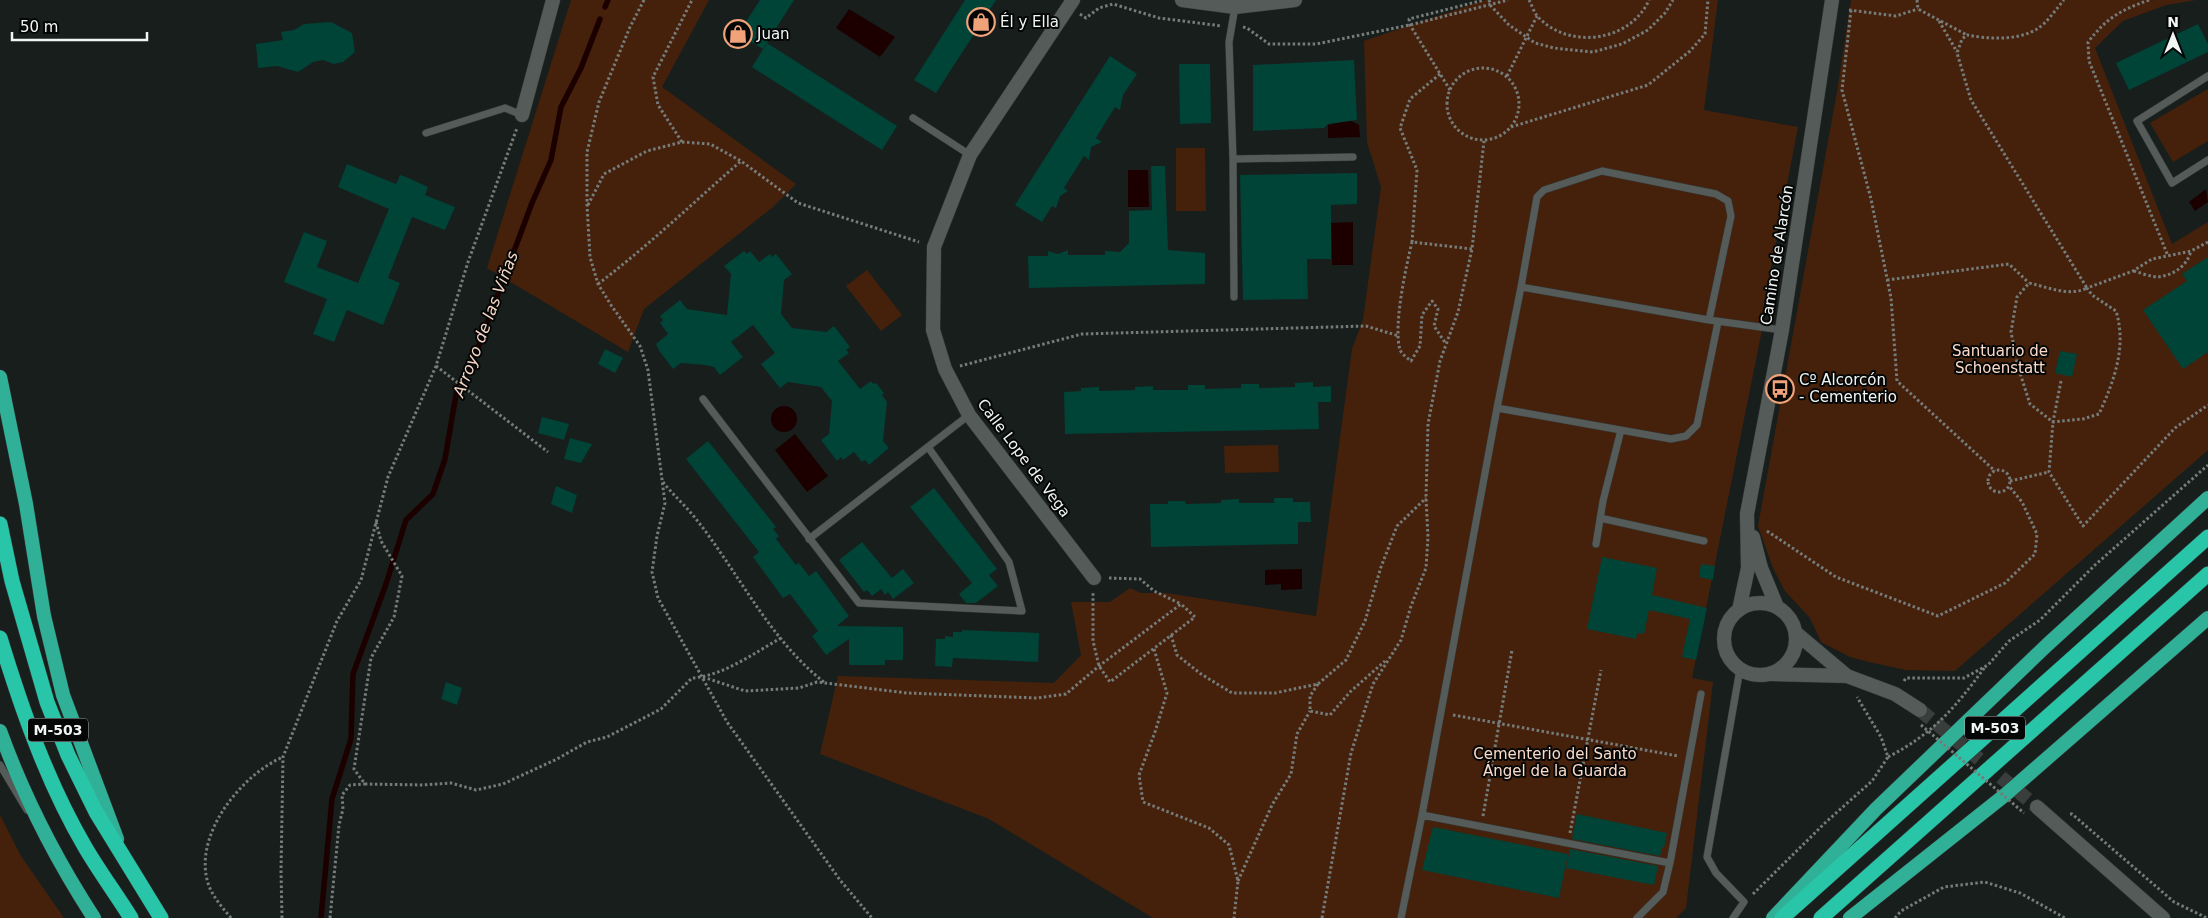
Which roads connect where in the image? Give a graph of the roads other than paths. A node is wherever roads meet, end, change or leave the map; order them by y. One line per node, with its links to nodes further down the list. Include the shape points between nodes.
1 (553, 0): 8 (street)
2 (1073, 0): 11 (street, Calle Lope de Vega)
3 (1182, 0): 6 (street)
4 (1295, 0): 6 (street)
5 (1832, 0): 19 (street, Camino de Alarcón)
6 (1235, 7): 13 (lane, via 1229,42)
7 (2208, 76): 14 (lane, via 2137,121 2172,183)
8 (522, 115): 10 (lane, via 506,108)
9 (913, 118): 11 (lane)
10 (426, 133)
11 (970, 155): 23 (street, Calle Lope de Vega, via 934,247 933,330 946,369)
12 (1353, 157): 13 (lane)
13 (1233, 159): 16 (lane)
14 (2208, 160)
15 (1521, 287): 17 (lane); 17 (lane, via 1537,197 1544,190 1602,171 1615,172 1716,194 1728,201 1730,216); 22 (lane)
16 (1234, 298)
17 (1709, 320): 18 (lane)
18 (1718, 322): 19 (lane); 24 (lane, via 1697,425 1686,436 1671,439)
19 (1782, 330): 27 (street, Camino de Alarcón)
20 (0, 376): 52 (highway, via 44,616 64,695)
21 (703, 398): 31 (lane)
22 (1497, 408): 24 (lane); 49 (lane)
23 (968, 415): 25 (lane); 35 (street, Calle Lope de Vega)
24 (1621, 430): 28 (lane)
25 (928, 447): 31 (lane); 31 (lane, via 1009,562 1022,612 859,603)
26 (2208, 498): 59 (highway, M-503, via 2047,645 1876,810)
27 (1747, 514): 36 (street, Camino de Alarcón, via 1761,568); 37 (street, Camino de Alarcón, via 1748,568)
28 (1600, 518): 32 (lane); 33 (lane)
29 (0, 524): 52 (highway, M-503, via 12,581 47,702 96,812)
30 (2208, 537): 60 (highway, M-503)
31 (809, 539)
32 (1704, 541)
33 (1596, 544)
34 (2208, 574): 61 (highway, M-503)
35 (1094, 578)
36 (1777, 607): 37 (street, via 1756,604); 39 (street, via 1786,614)
37 (1739, 610): 41 (street, via 1728,624 1724,643 1727,653)
38 (2208, 618): 62 (highway, via 2005,795)
39 (1796, 633): 42 (street, via 1793,654 1780,670); 43 (street)
40 (0, 638): 54 (highway, M-503, via 22,712 56,790 84,847)
41 (1740, 669): 42 (street, via 1760,676); 58 (lane, via 1707,857 1716,873 1744,902)
42 (1770, 674): 43 (street)
43 (1847, 676): 45 (street, via 1895,694)
44 (1701, 694): 51 (lane)
45 (1918, 716)
46 (0, 731): 50 (highway, via 19,782)
47 (0, 765): 50 (lane, via 18,797)
48 (2038, 807): 63 (street)
49 (1422, 815): 51 (lane); 56 (lane)
50 (46, 835): 53 (highway)
51 (1670, 863): 57 (lane, via 1663,892)
52 (128, 865): 55 (highway, M-503)
53 (94, 918)
54 (130, 918)
55 (161, 918)
56 (1401, 918)
57 (1637, 918)
58 (1733, 918)
59 (1773, 918)
60 (1782, 918)
61 (1821, 918)
62 (1850, 918)
63 (2163, 918)

